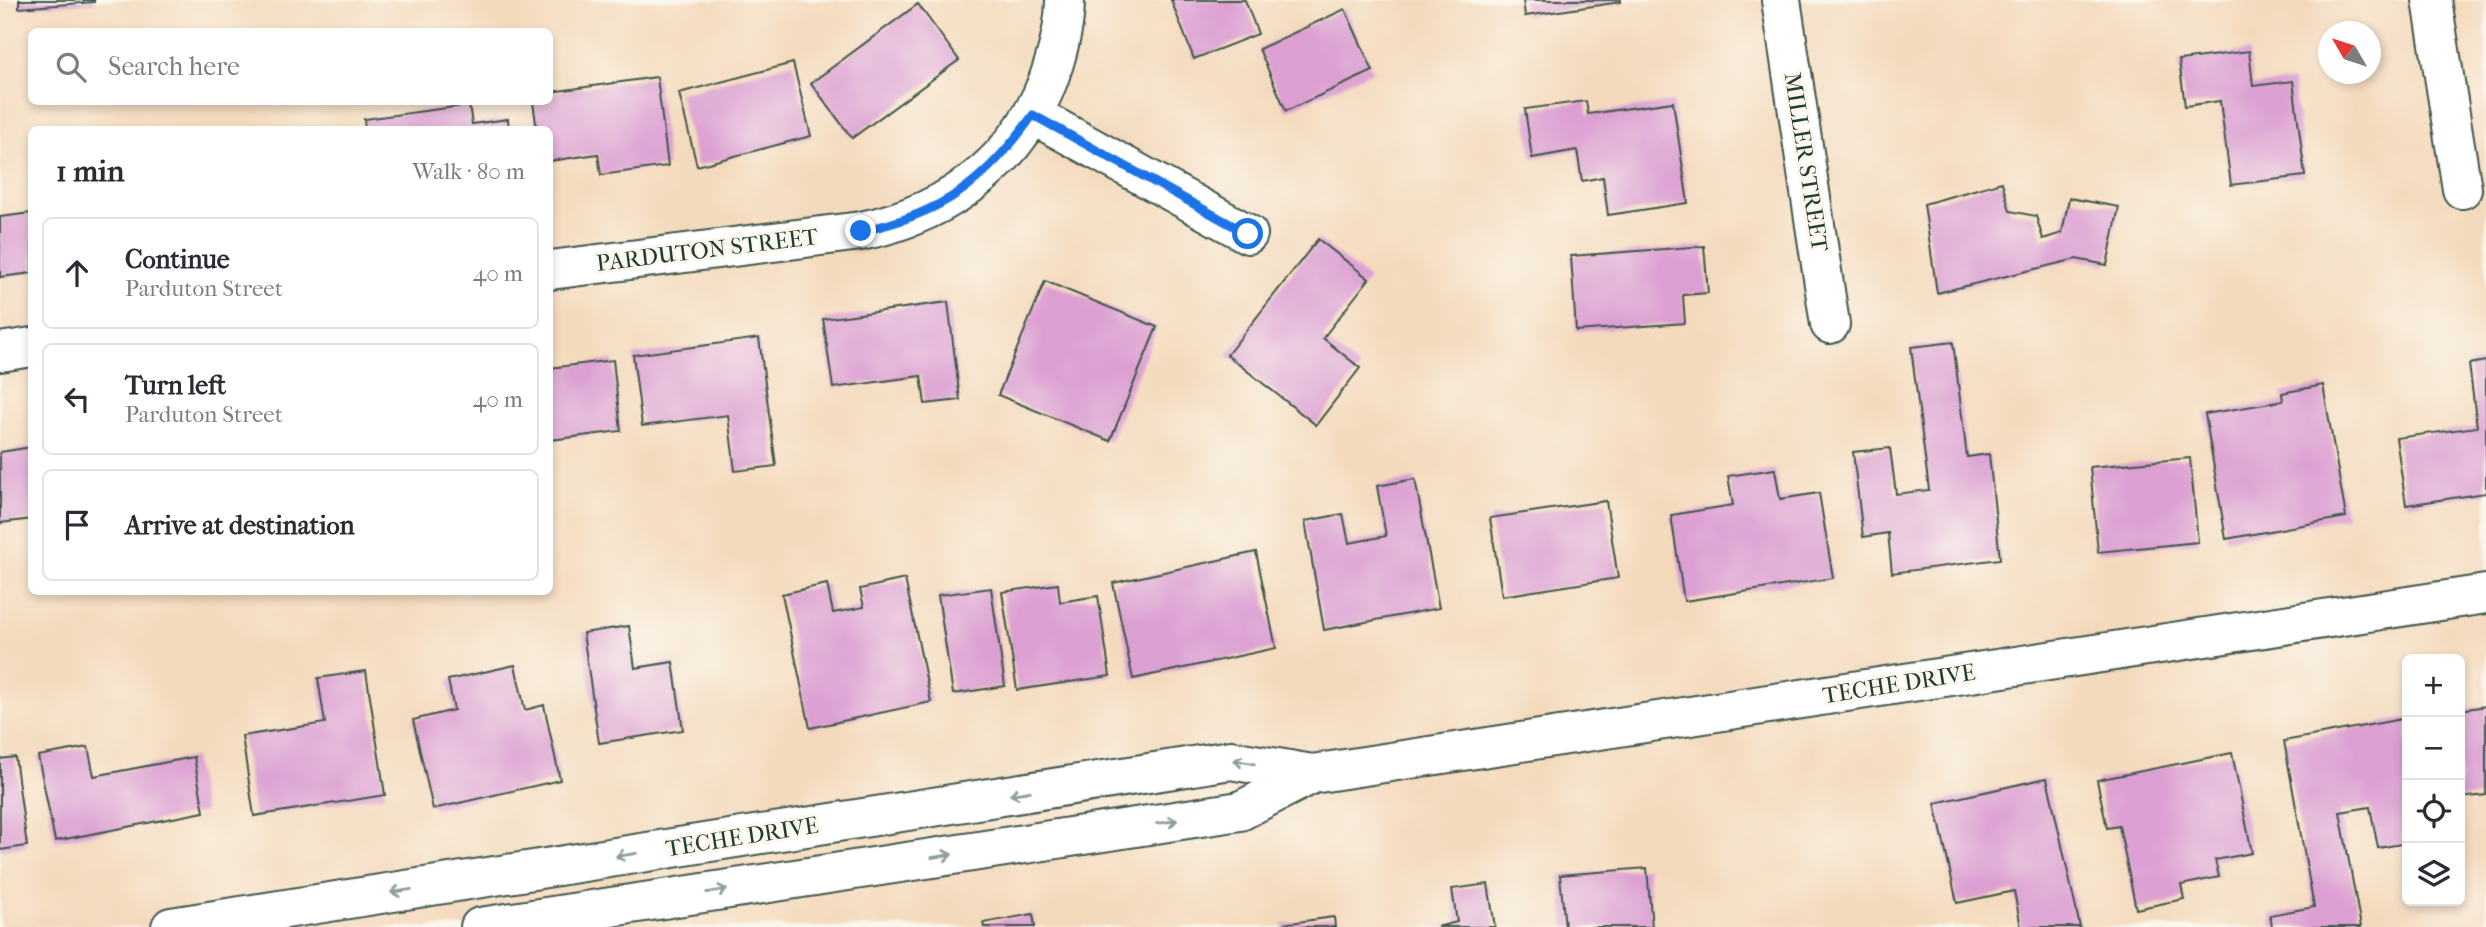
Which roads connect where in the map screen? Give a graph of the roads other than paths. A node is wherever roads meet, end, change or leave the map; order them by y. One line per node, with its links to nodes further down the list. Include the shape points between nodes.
1 (1065, 0): 4 (street, PARDUTON STREET, via 1061,39)
2 (1781, 0): 8 (street, MILLER STREET)
3 (2432, 0): 5 (street)
4 (1033, 115): 6 (street); 7 (street, PARDUTON STREET, via 1009,149 977,179 932,208 889,225)
5 (2462, 189)
6 (1248, 234)
7 (553, 270)
8 (1830, 324)
9 (28, 348): 10 (street)
10 (0, 352)
11 (2486, 594): 12 (street, TECHE DRIVE)
12 (1312, 774): 13 (street, TECHE DRIVE, one-way to 13, via 1231,760); 14 (street, TECHE DRIVE, one-way to 12, via 1240,811)
13 (577, 863): 14 (street); 15 (street, TECHE DRIVE, one-way to 15)
14 (584, 911): 16 (street, TECHE DRIVE)
15 (171, 927)
16 (480, 927)

